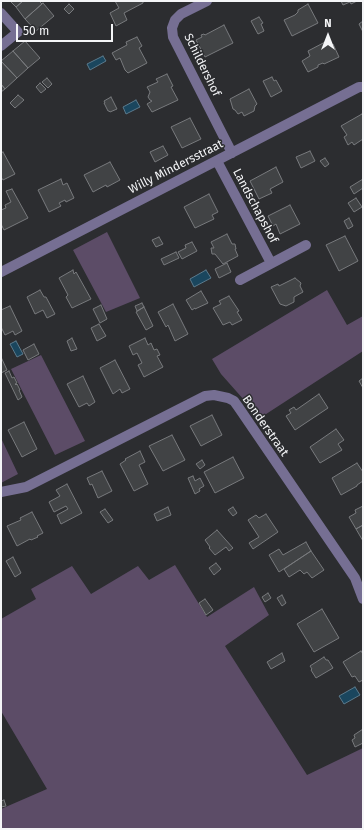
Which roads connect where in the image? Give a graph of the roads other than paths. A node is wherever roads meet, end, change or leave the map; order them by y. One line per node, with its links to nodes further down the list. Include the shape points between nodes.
1 (206, 1): 5 (street, Schildershof, via 175,20 172,28 173,37)
2 (1, 13): 3 (street, via 18,32)
3 (1, 46)
4 (363, 87): 5 (street, Willy Mindersstraat)
5 (232, 153): 6 (street, Willy Mindersstraat)
6 (217, 161): 8 (street, Landschapshof); 9 (street, Willy Mindersstraat)
7 (306, 245): 8 (street, Landschapshof)
8 (271, 262): 10 (street, Landschapshof)
9 (1, 272)
10 (240, 280)
11 (1, 492): 12 (street, Bonderstraat, via 26,487 205,396 228,398 239,408 355,578)
12 (363, 599)

